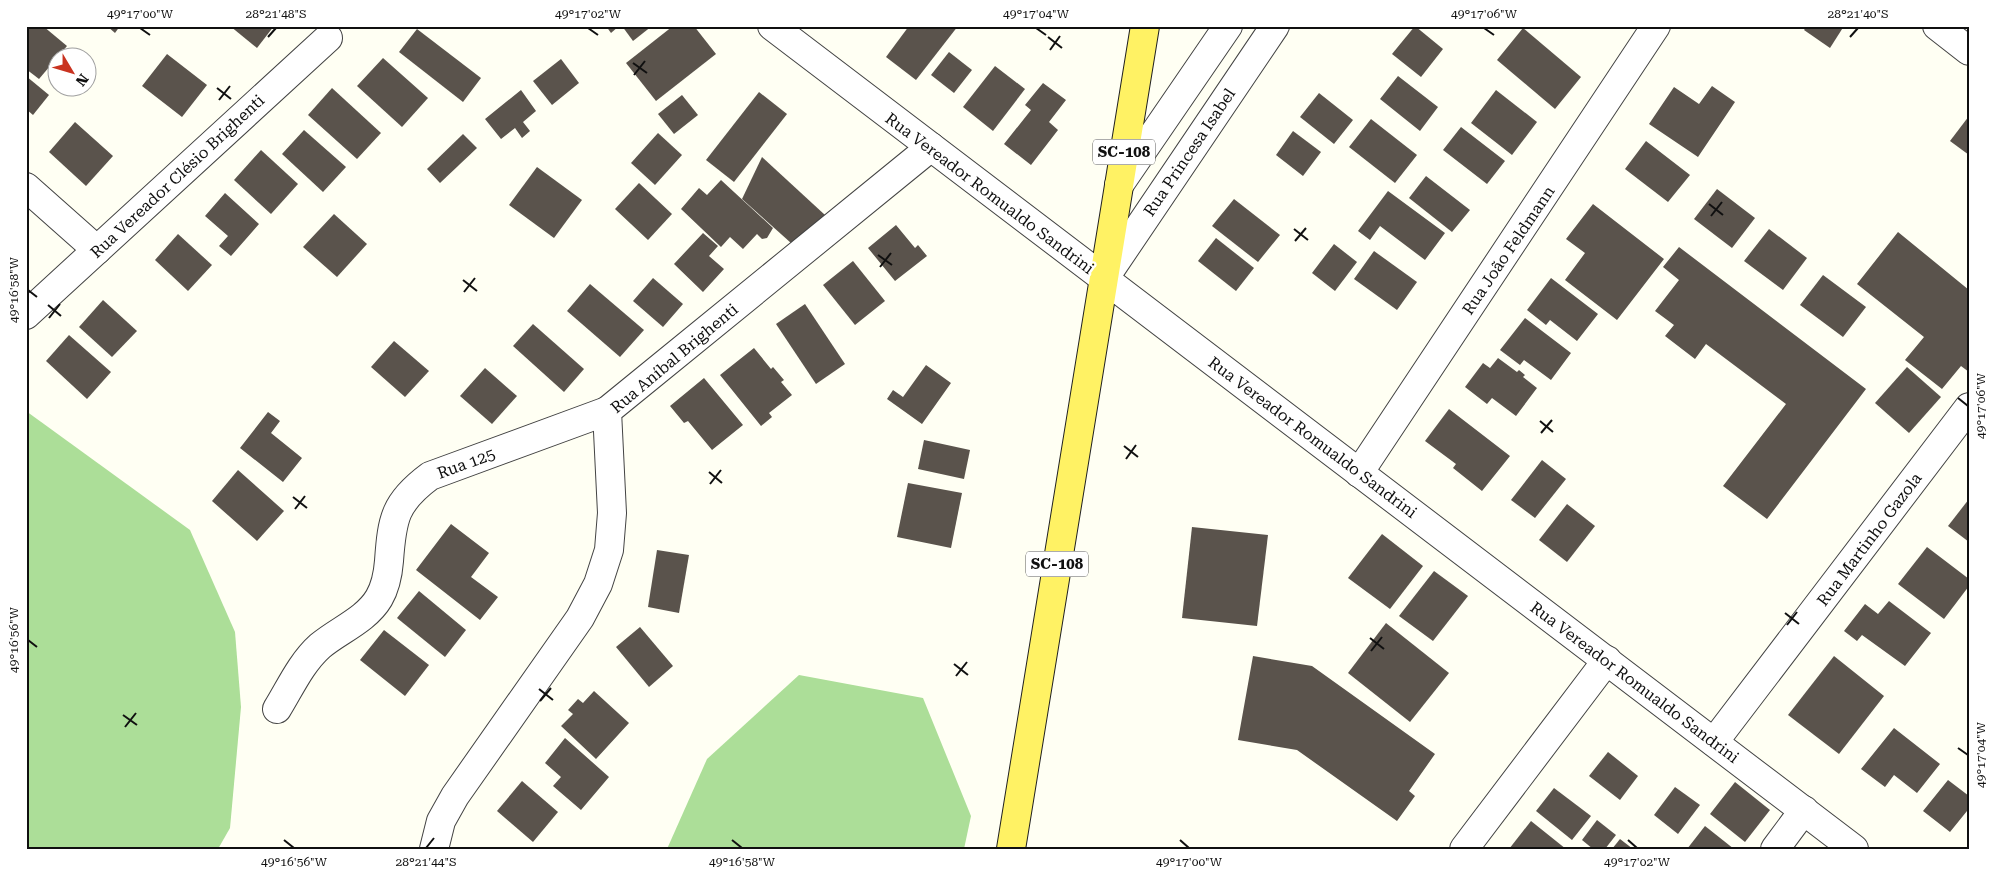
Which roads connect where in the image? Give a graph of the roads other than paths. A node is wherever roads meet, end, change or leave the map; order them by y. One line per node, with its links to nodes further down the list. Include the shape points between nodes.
1 (772, 26): 9 (street, Rua Vereador Romualdo Sandrini)
2 (1144, 26): 10 (main road, SC-108)
3 (1228, 26): 10 (street)
4 (1275, 26): 13 (street, Rua Princesa Isabel)
5 (1656, 26): 17 (street, Rua João Feldmann)
6 (1937, 26): 8 (street)
7 (328, 38): 12 (street, Rua Vereador Clésio Brighenti)
8 (1969, 51)
9 (931, 147): 13 (street, Rua Vereador Romualdo Sandrini); 16 (street, Rua Aníbal Brighenti)
10 (1119, 185): 13 (main road, SC-108)
11 (26, 188): 12 (street)
12 (97, 250): 14 (street, Rua Vereador Clésio Brighenti)
13 (1104, 279): 17 (street, Rua Vereador Romualdo Sandrini); 23 (main road, SC-108)
14 (26, 315)
15 (1969, 408): 20 (street, Rua Martinho Gazola)
16 (608, 411): 19 (street, Rua 125, via 430,476 413,489 399,507 391,530 388,578 379,598 365,615 320,646 303,666); 22 (street, Rua Aníbal Brighenti, via 612,513 609,550 598,584 580,618 455,796 441,821)
17 (1359, 473): 18 (street, Rua Vereador Romualdo Sandrini)
18 (1607, 660): 20 (street, Rua Vereador Romualdo Sandrini); 24 (street)
19 (277, 709)
20 (1714, 742): 21 (street, Rua Vereador Romualdo Sandrini)
21 (1804, 810): 25 (street); 26 (street, Rua Vereador Romualdo Sandrini)
22 (434, 849)
23 (1011, 849)
24 (1464, 849)
25 (1775, 849)
26 (1854, 849)

